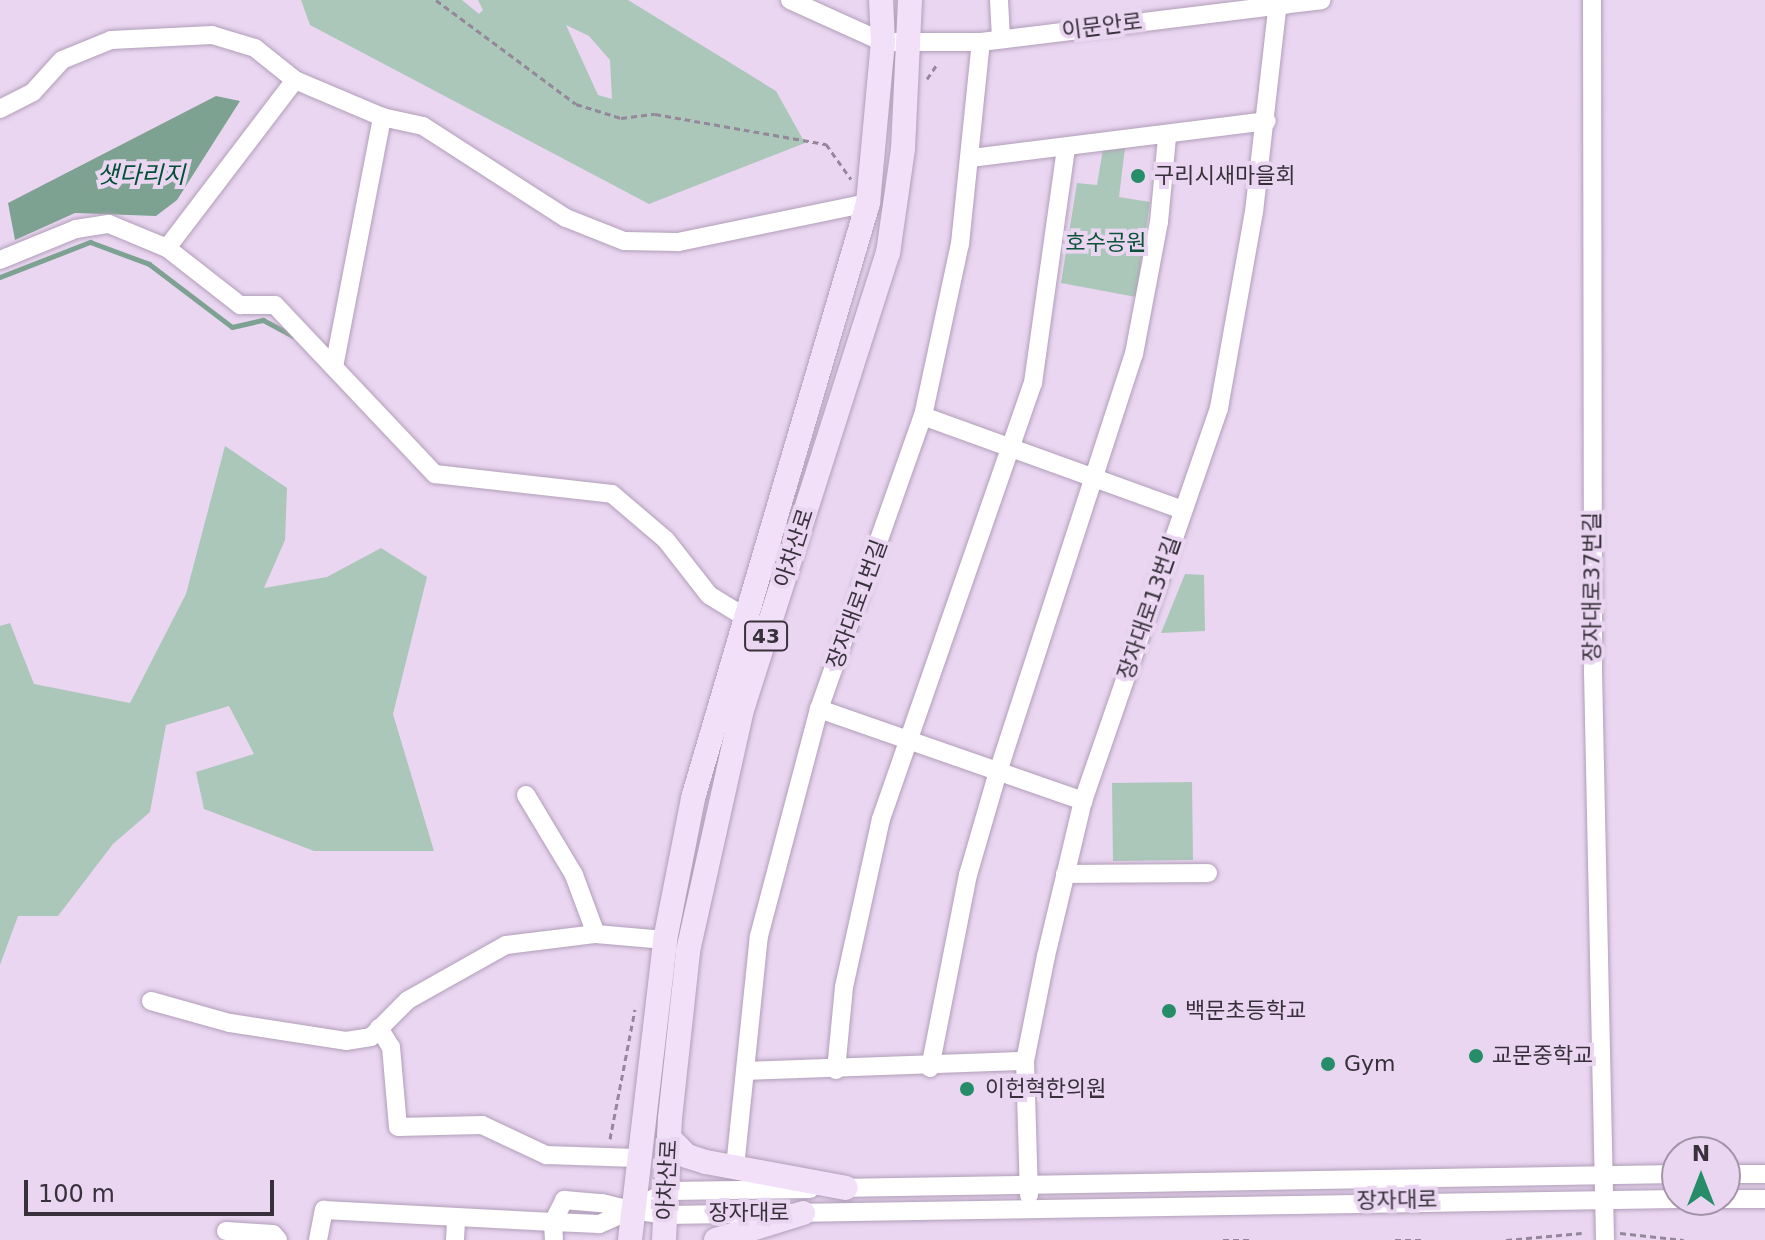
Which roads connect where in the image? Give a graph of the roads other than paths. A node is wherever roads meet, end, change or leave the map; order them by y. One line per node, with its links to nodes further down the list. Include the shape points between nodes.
1 (790, 0): 9 (street)
2 (881, 0): 9 (main road, 아차산로 / 43)
3 (910, 0): 10 (main road, 아차산로 / 43)
4 (999, 0): 8 (street)
5 (1321, 0): 7 (street, 이문안로)
6 (1592, 0): 46 (street, 장자대로37번길, via 1593,672)
7 (1278, 2): 8 (street, 이문안로); 15 (street, 장자대로13번길)
8 (1001, 39): 11 (street, 이문안로)
9 (883, 42): 10 (street, 이문안로); 19 (main road, 아차산로 / 43)
10 (910, 42): 11 (street, 이문안로); 27 (main road, 아차산로 / 43, via 903,149 888,253)
11 (981, 42): 18 (street, 장자대로1번길)
12 (295, 80): 13 (street, via 255,48 212,35 111,40 62,60 33,92); 14 (street); 20 (street)
13 (0, 109)
14 (382, 117): 19 (street, via 423,126 566,218 624,241 678,242); 22 (street)
15 (1267, 121): 16 (street); 26 (street, 장자대로13번길, via 1219,408)
16 (1167, 137): 17 (street); 25 (street, via 1159,222 1134,354)
17 (1066, 148): 18 (street); 24 (street, via 1033,383)
18 (971, 158): 23 (street, 장자대로1번길, via 960,244)
19 (868, 203): 27 (main road, 아차산로 / 43)
20 (167, 248): 21 (street, via 109,224 76,229); 22 (street, via 240,305 275,305)
21 (0, 260)
22 (334, 367): 27 (street, via 435,474 612,494 666,540 709,595)
23 (923, 416): 24 (street); 28 (street, 장자대로1번길)
24 (1009, 450): 25 (street); 29 (street)
25 (1097, 480): 26 (street); 30 (street)
26 (1182, 510): 32 (street, 장자대로13번길)
27 (757, 624): 36 (main road, 아차산로 / 43, via 693,798); 43 (main road, 아차산로 / 43, via 688,951)
28 (819, 709): 29 (street); 42 (street, 장자대로1번길, via 759,936)
29 (907, 738): 30 (street); 41 (street, via 881,819 844,987)
30 (998, 772): 32 (street); 40 (street, via 968,875)
31 (526, 795): 35 (street, via 574,875)
32 (1083, 801): 34 (street, 장자대로13번길)
33 (1208, 873): 34 (street)
34 (1065, 874): 39 (street, 장자대로13번길)
35 (596, 934): 36 (street); 38 (street, via 506,945 408,1000)
36 (665, 940): 44 (main road, 아차산로 / 43)
37 (151, 1001): 38 (street, via 346,1041 371,1037)
38 (379, 1028): 44 (street, via 391,1047 398,1127 482,1125 546,1155)
39 (1025, 1061): 40 (street); 50 (street, 장자대로13번길)
40 (930, 1068): 41 (street)
41 (836, 1070): 42 (street)
42 (746, 1071): 45 (street, 장자대로1번길)
43 (669, 1138): 45 (main road, via 687,1156); 56 (main road, 아차산로 / 43)
44 (637, 1158): 58 (main road, 아차산로 / 43)
45 (735, 1167): 51 (main road)
46 (1604, 1174): 47 (street, 장자대로); 50 (street, 장자대로); 55 (street, 장자대로37번길)
47 (1661, 1174)
48 (1741, 1174): 49 (street)
49 (1765, 1174)
50 (1029, 1185): 51 (street, 장자대로); 57 (street, 장자대로13번길)
51 (846, 1188): 56 (street, 장자대로)
52 (1661, 1199): 55 (street, 장자대로)
53 (1741, 1199): 54 (street)
54 (1765, 1199)
55 (1604, 1200): 57 (street, 장자대로); 63 (street, 장자대로37번길)
56 (667, 1203): 58 (street, 장자대로); 59 (street, 장자대로); 68 (main road, 아차산로 / 43)
57 (1029, 1209): 59 (street, 장자대로)
58 (631, 1210): 62 (street, 장자대로, via 564,1200); 67 (main road, 아차산로 / 43)
59 (803, 1213): 69 (main road)
60 (456, 1218): 62 (street); 65 (street, via 324,1210); 66 (street)
61 (226, 1231): 64 (street, via 273,1234)
62 (554, 1231)
63 (1612, 1236)
64 (278, 1240)
65 (318, 1240)
66 (455, 1240)
67 (630, 1240)
68 (664, 1240)
69 (716, 1240)

